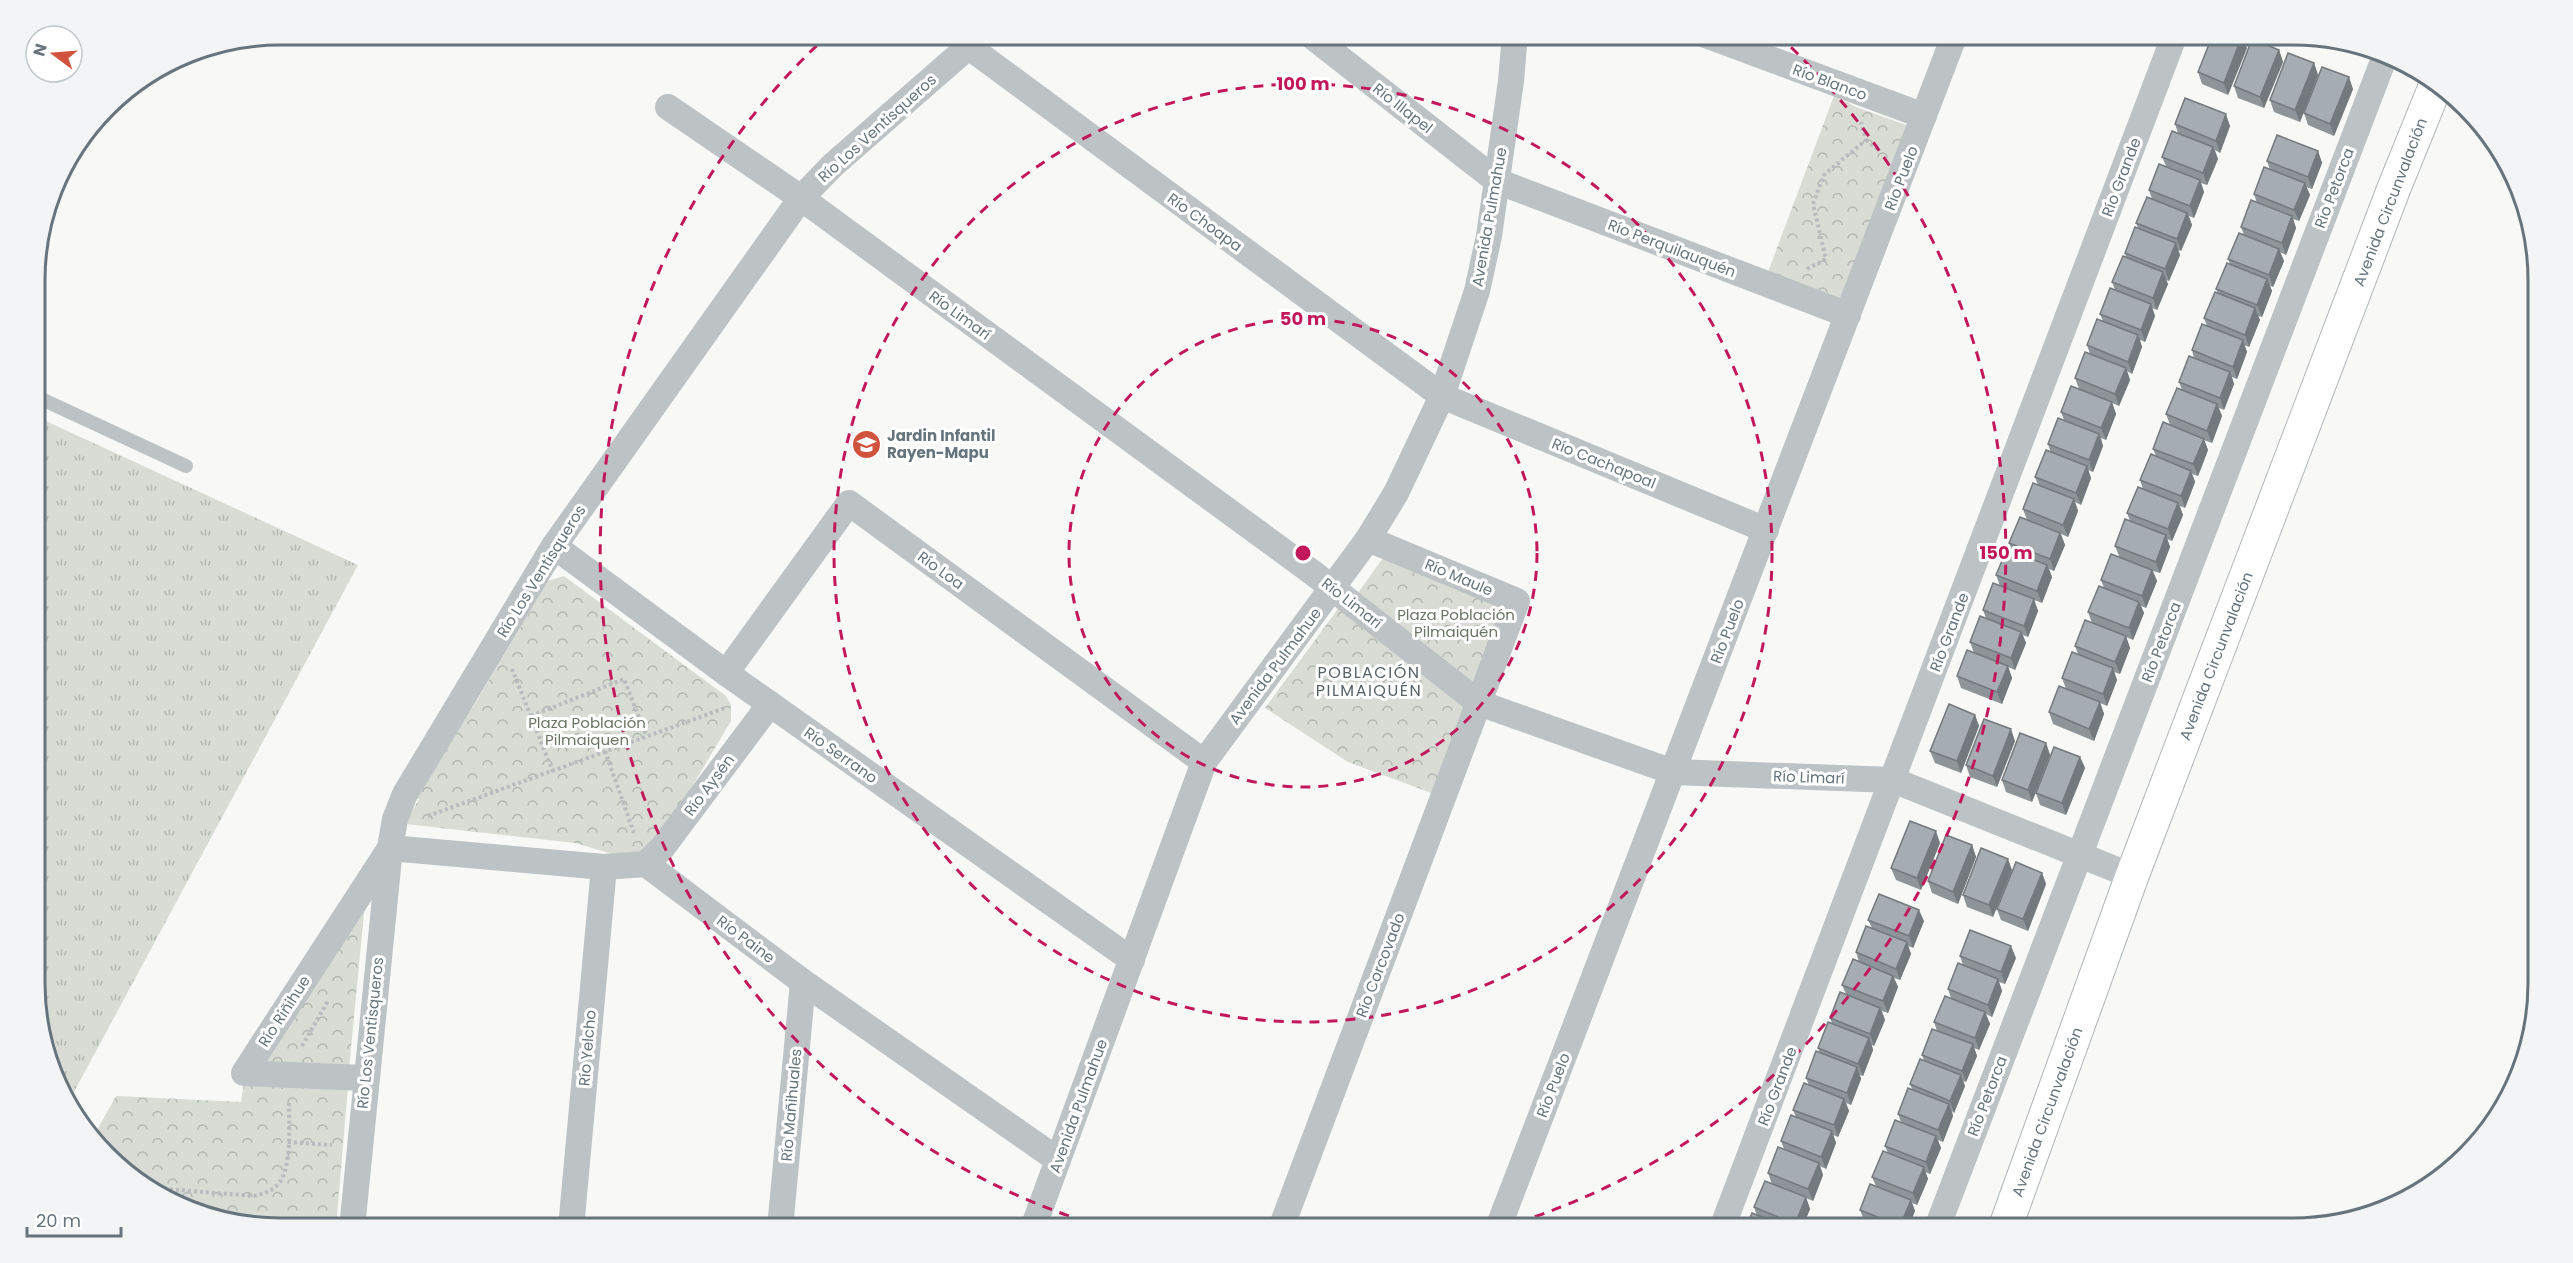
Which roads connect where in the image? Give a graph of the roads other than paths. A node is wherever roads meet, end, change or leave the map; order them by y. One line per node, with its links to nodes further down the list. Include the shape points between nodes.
1 (968, 45): 13 (street, Río Los Ventisqueros)
2 (983, 45): 15 (street, Río Choapa)
3 (1323, 45): 12 (street, Río Illapel)
4 (1514, 45): 12 (street, Avenida Pulmahue)
5 (1732, 45): 11 (street, Río Blanco)
6 (1952, 45): 11 (street, Río Puelo)
7 (2171, 45): 27 (street, Río Grande)
8 (2382, 63): 29 (street, Río Petorca)
9 (2433, 91): 32 (main road, Avenida Circunvalación)
10 (668, 107): 13 (street, Río Limarí)
11 (1924, 116): 14 (street, Río Puelo)
12 (1497, 181): 14 (street, Río Perquilauquén); 15 (street, Avenida Pulmahue, via 1477,291)
13 (801, 198): 20 (street, Río Los Ventisqueros); 21 (street, Río Limarí)
14 (1848, 315): 18 (street, Río Puelo)
15 (1442, 396): 18 (street, Río Cachapoal); 19 (street, Avenida Pulmahue, via 1401,484)
16 (45, 401): 17 (lane)
17 (186, 466)
18 (1766, 530): 26 (street, Río Puelo)
19 (1368, 539): 21 (street, Avenida Pulmahue); 23 (street, Río Maule, via 1516,601)
20 (554, 546): 22 (street, Río Serrano); 28 (street, Río Los Ventisqueros, via 405,794)
21 (1333, 588): 23 (street, Río Limarí); 25 (street, Avenida Pulmahue)
22 (726, 673): 24 (street, Río Serrano); 25 (street, Río Loa, via 849,503)
23 (1479, 703): 26 (street, Río Limarí); 41 (street, Río Corcovado)
24 (770, 704): 30 (street, Río Aysén, via 663,847); 33 (street, Río Serrano)
25 (1204, 762): 33 (street, Avenida Pulmahue)
26 (1673, 772): 27 (street, Río Limarí); 42 (street, Río Puelo)
27 (1893, 780): 29 (street, Río Limarí); 43 (street, Río Grande)
28 (390, 848): 31 (street); 35 (street, Río Los Ventisqueros); 35 (street, Río Riñihue, via 244,1073)
29 (2079, 855): 32 (street, Río Limarí); 44 (street, Río Petorca)
30 (646, 864): 31 (street); 34 (street, Río Paine)
31 (604, 867): 38 (street, Río Yelcho)
32 (2132, 876): 45 (main road, Avenida Circunvalación)
33 (1132, 960): 36 (street, Avenida Pulmahue)
34 (803, 982): 36 (street, Río Paine); 39 (street, Río Mañihuales)
35 (365, 1078): 37 (street, Río Los Ventisqueros)
36 (1058, 1160): 40 (street, Avenida Pulmahue)
37 (353, 1218)
38 (572, 1218)
39 (781, 1218)
40 (1037, 1218)
41 (1285, 1218)
42 (1502, 1218)
43 (1726, 1218)
44 (1941, 1218)
45 (2009, 1218)

